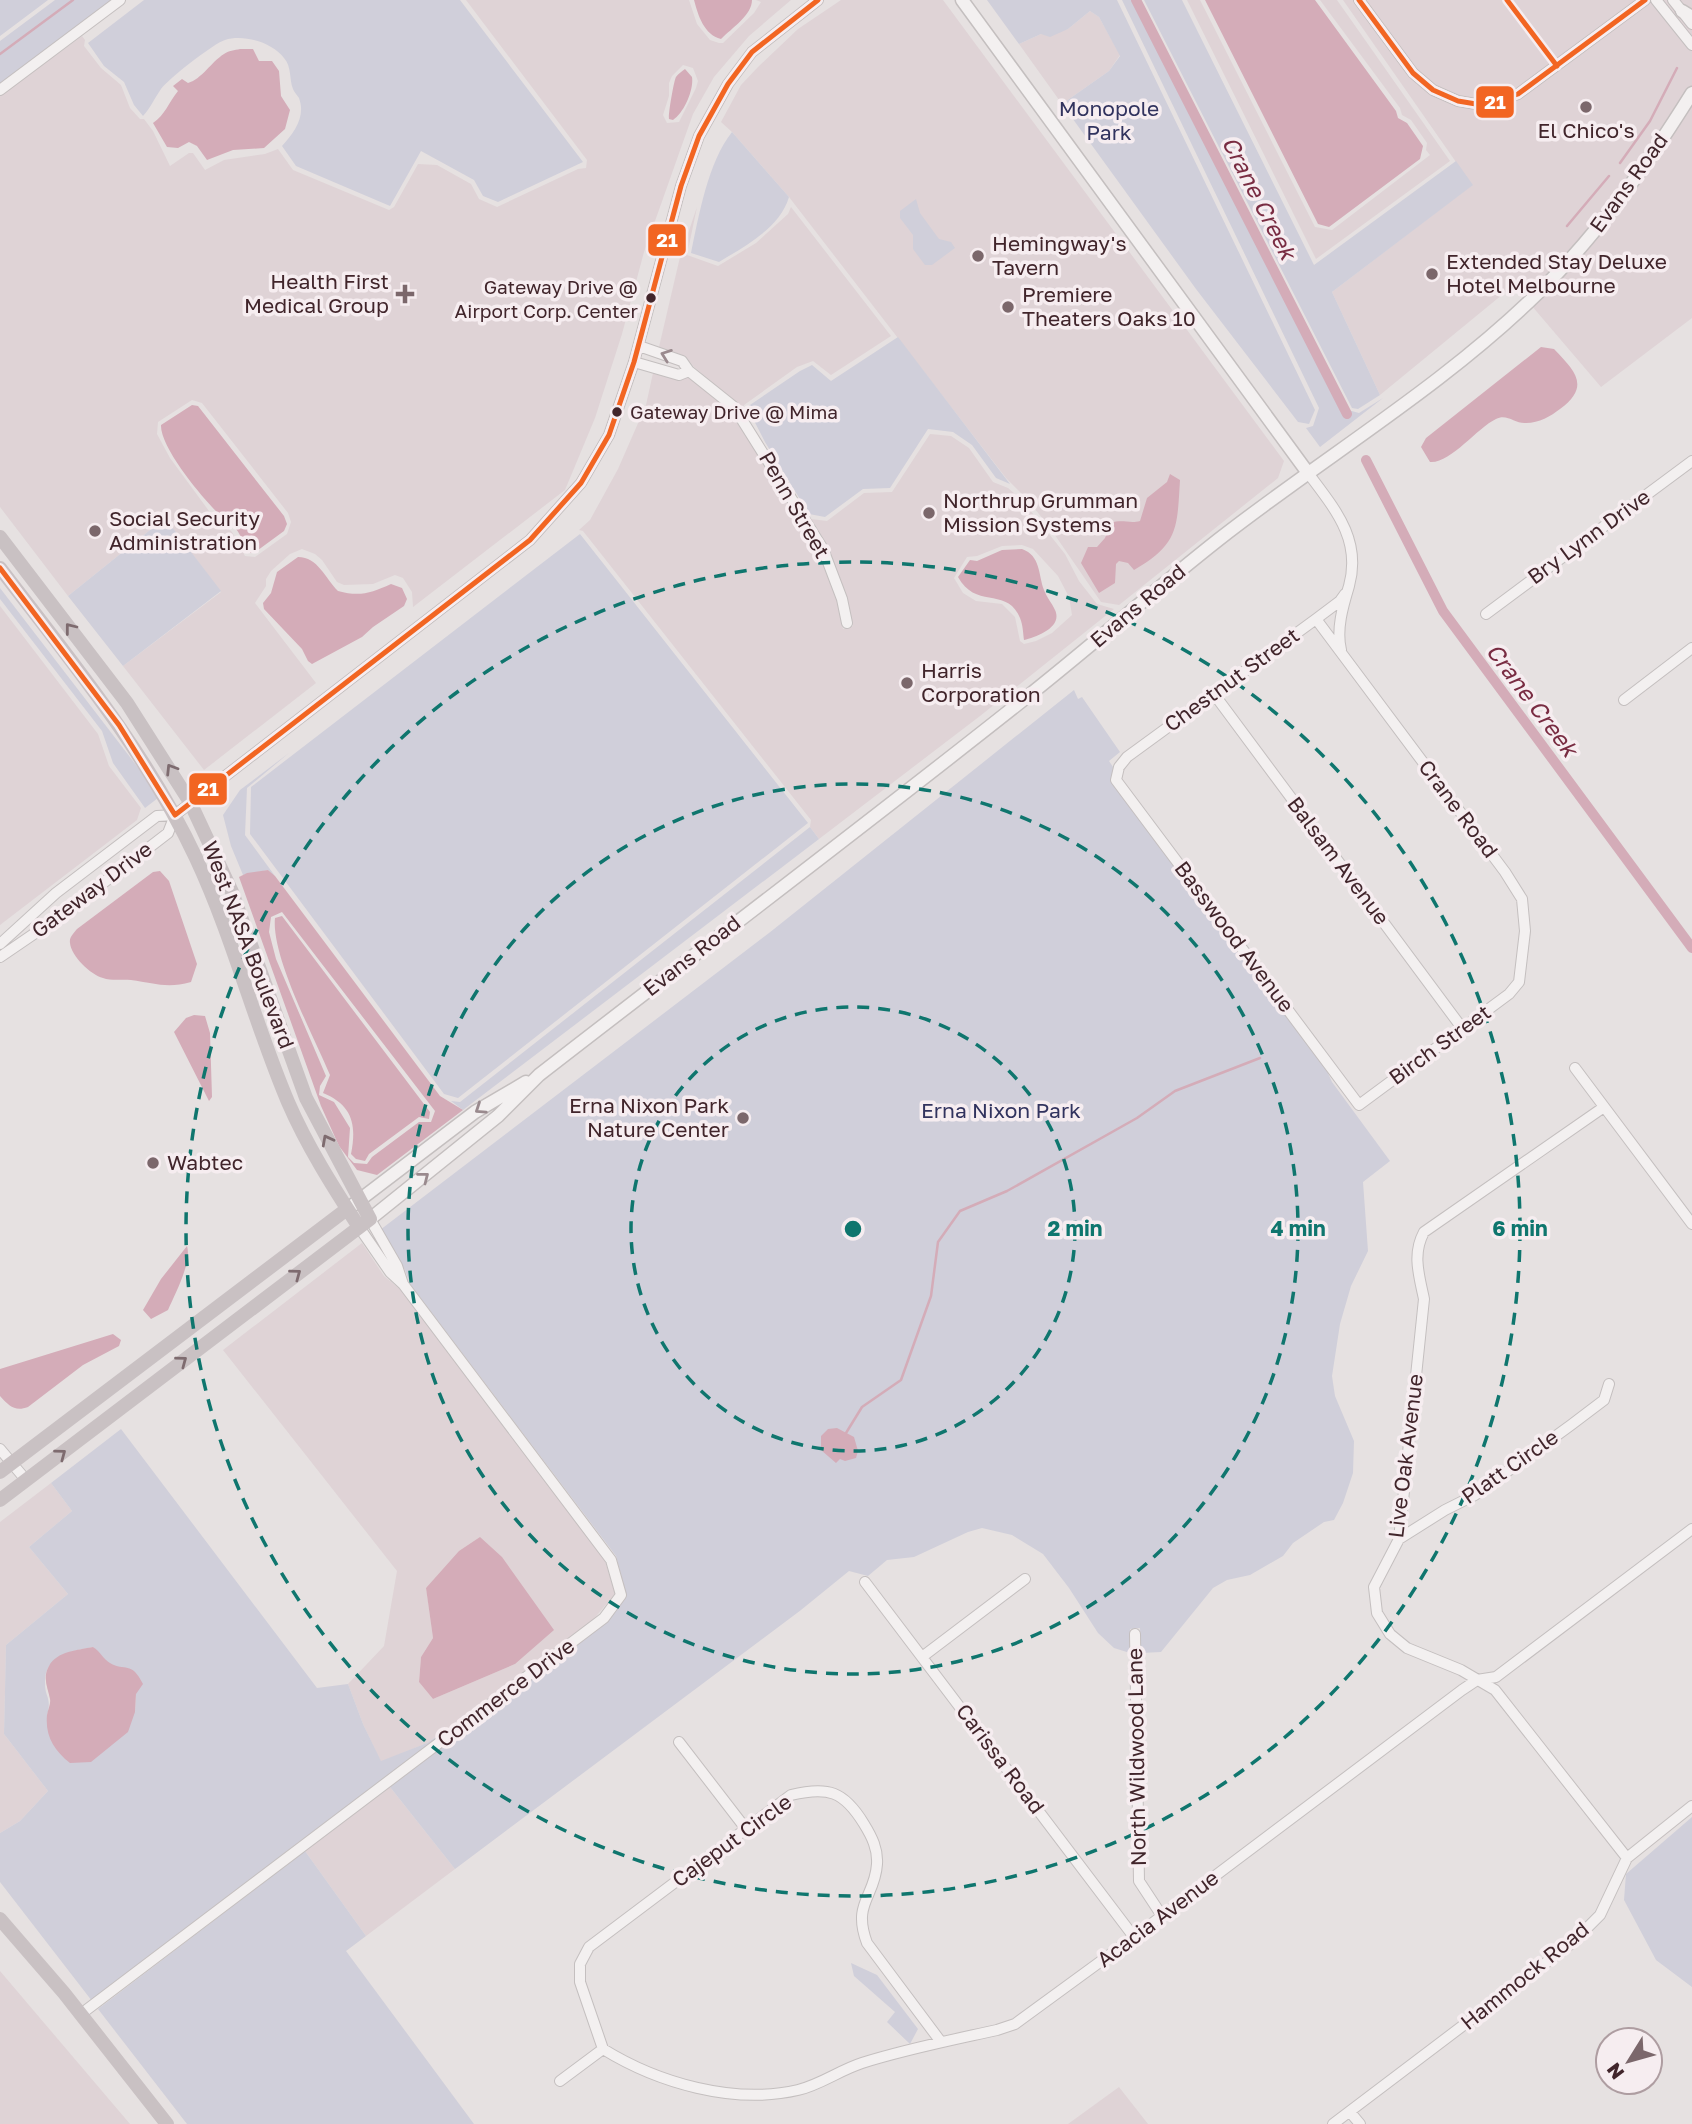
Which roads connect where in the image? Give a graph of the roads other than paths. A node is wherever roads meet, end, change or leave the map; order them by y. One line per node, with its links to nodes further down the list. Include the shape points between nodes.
1 (120, 0): 11 (street)
2 (818, 0): 15 (street, Gateway Drive, via 752,52 699,136 681,186)
3 (962, 0): 19 (street)
4 (1359, 0): 5 (street, via 1413,73 1433,90 1476,104 1518,94)
5 (1645, 0)
6 (1656, 0): 10 (street)
7 (1674, 0): 8 (street)
8 (1687, 14): 9 (street)
9 (1692, 24)
10 (1692, 45)
11 (0, 90)
12 (1692, 93): 14 (street, Evans Road)
13 (1692, 106): 14 (street)
14 (1678, 115): 19 (street, Evans Road, via 1617,203 1541,290 1453,366)
15 (639, 346): 16 (street, Gateway Drive); 17 (street, Penn Street, one-way to 15, via 682,361)
16 (634, 362): 17 (street, via 679,375); 31 (street, Gateway Drive, via 609,435 582,483 530,540)
17 (689, 371): 25 (street, Penn Street, via 734,407 794,500 823,549)
18 (1692, 461): 23 (street, Bry Lynn Drive)
19 (1308, 473): 22 (street, via 1341,517 1349,539 1353,565); 38 (street, Evans Road)
20 (0, 537): 31 (main road, West NASA Boulevard, one-way to 20, via 127,703)
21 (0, 568): 32 (main road, West NASA Boulevard, via 119,725)
22 (1345, 594): 24 (street, Chestnut Street); 27 (street, via 1339,641)
23 (1486, 614)
24 (1316, 619): 27 (street, Crane Road); 28 (street, Chestnut Street)
25 (847, 623)
26 (1692, 648): 29 (street)
27 (1342, 654): 35 (street, Crane Road, via 1522,899 1525,931)
28 (1214, 694): 30 (street, Chestnut Street); 36 (street, Balsam Avenue)
29 (1624, 700)
30 (1119, 767): 39 (street, Basswood Avenue, via 1116,780)
31 (190, 802): 32 (street, Gateway Drive); 41 (main road, West NASA Boulevard, one-way to 31, via 306,1098 232,892)
32 (175, 815): 33 (street, Gateway Drive, via 157,816 56,893); 34 (street, Gateway Drive, via 168,833); 42 (main road, West NASA Boulevard, via 218,909 288,1102)
33 (0, 944)
34 (0, 957)
35 (1519, 982): 36 (street, Birch Street)
36 (1462, 1028): 39 (street, Birch Street)
37 (1575, 1068): 40 (street)
38 (539, 1075): 41 (street, Evans Road, one-way to 41, via 475,1112); 43 (street, Evans Road, one-way to 38, via 498,1116)
39 (1359, 1105)
40 (1604, 1107): 44 (street); 51 (street, Live Oak Avenue, via 1424,1232 1418,1242 1424,1299)
41 (360, 1200): 42 (street, Evans Road); 43 (main road, West NASA Boulevard)
42 (348, 1209): 43 (main road, West NASA Boulevard); 47 (main road)
43 (364, 1223): 48 (main road, one-way to 43); 65 (street, Commerce Drive, via 390,1272 611,1560 621,1595 604,1618)
44 (1692, 1224)
45 (1609, 1384): 51 (street, Platt Circle, via 1604,1401 1475,1495)
46 (0, 1449): 47 (street)
47 (6, 1467): 48 (street)
48 (26, 1480): 49 (main road)
49 (0, 1500)
50 (1692, 1529): 56 (street, Acacia Avenue, via 1496,1677)
51 (1399, 1539): 56 (street, Live Oak Avenue, via 1374,1587 1377,1613 1390,1634 1407,1648)
52 (1025, 1579): 55 (street)
53 (865, 1582): 55 (street, Carissa Road)
54 (1135, 1633): 62 (street, North Wildwood Lane, via 1139,1881)
55 (922, 1657): 64 (street, Carissa Road)
56 (1477, 1680): 60 (street, Live Oak Avenue, via 1494,1689); 62 (street, Acacia Avenue)
57 (679, 1742): 59 (street)
58 (1692, 1806): 60 (street, Hammock Road)
59 (746, 1829): 66 (street, Cajeput Circle, via 791,1795 813,1790 833,1793 852,1804 876,1847 877,1867 860,1926 867,1943); 67 (street, Cajeput Circle, via 589,1947 580,1964 580,1982)
60 (1627, 1858): 69 (street, Hammock Road, via 1600,1915 1572,1943)
61 (0, 1914): 63 (main road)
62 (1163, 1916): 64 (street, Acacia Avenue)
63 (5, 1923): 65 (main road)
64 (1134, 1937): 66 (street, Acacia Avenue, via 1015,2024)
65 (81, 2014): 70 (main road)
66 (941, 2042): 67 (street, Acacia Avenue, via 860,2063 801,2090 769,2095 729,2094 690,2086 623,2062)
67 (603, 2049): 68 (street)
68 (560, 2081)
69 (1350, 2112): 71 (street, Hammock Road); 72 (street)
70 (167, 2124)
71 (1333, 2124)
72 (1360, 2124)

